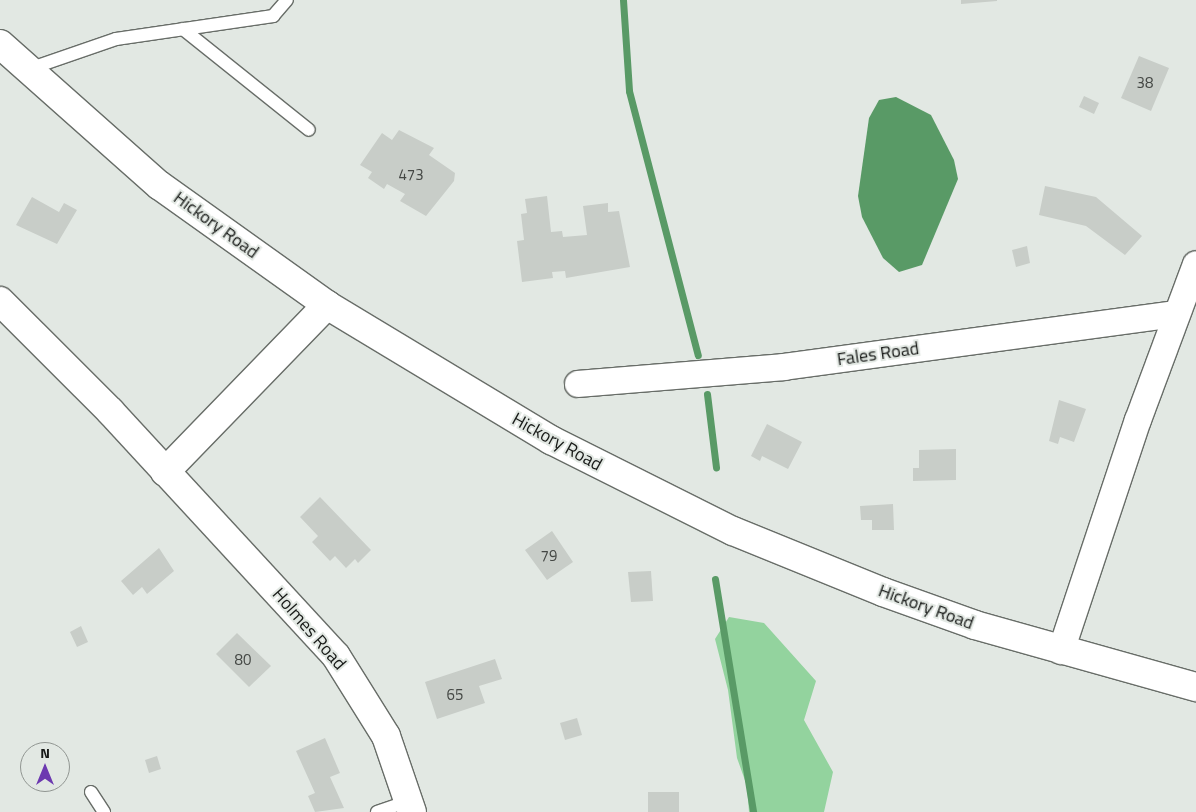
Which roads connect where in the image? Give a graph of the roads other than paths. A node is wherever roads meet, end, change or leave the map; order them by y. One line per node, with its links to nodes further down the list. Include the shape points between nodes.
1 (287, 0): 2 (lane, via 273,16)
2 (183, 29): 4 (lane, via 116,39); 5 (lane)
3 (0, 44): 4 (main road, Hickory Road)
4 (29, 69): 8 (main road, Hickory Road, via 160,185)
5 (309, 130)
6 (1196, 264): 9 (street)
7 (0, 301): 11 (main road, Holmes Road)
8 (327, 305): 11 (main road); 12 (main road, Hickory Road, via 551,440 733,531 883,592)
9 (1176, 314): 10 (street, Fales Road, via 784,367); 12 (street)
10 (578, 384)
11 (165, 472): 15 (main road, Holmes Road, via 336,656 386,736)
12 (1061, 651): 13 (main road, Hickory Road)
13 (1196, 687)
14 (90, 792): 16 (lane)
15 (411, 807): 17 (lane)
16 (104, 812)
17 (377, 812)

